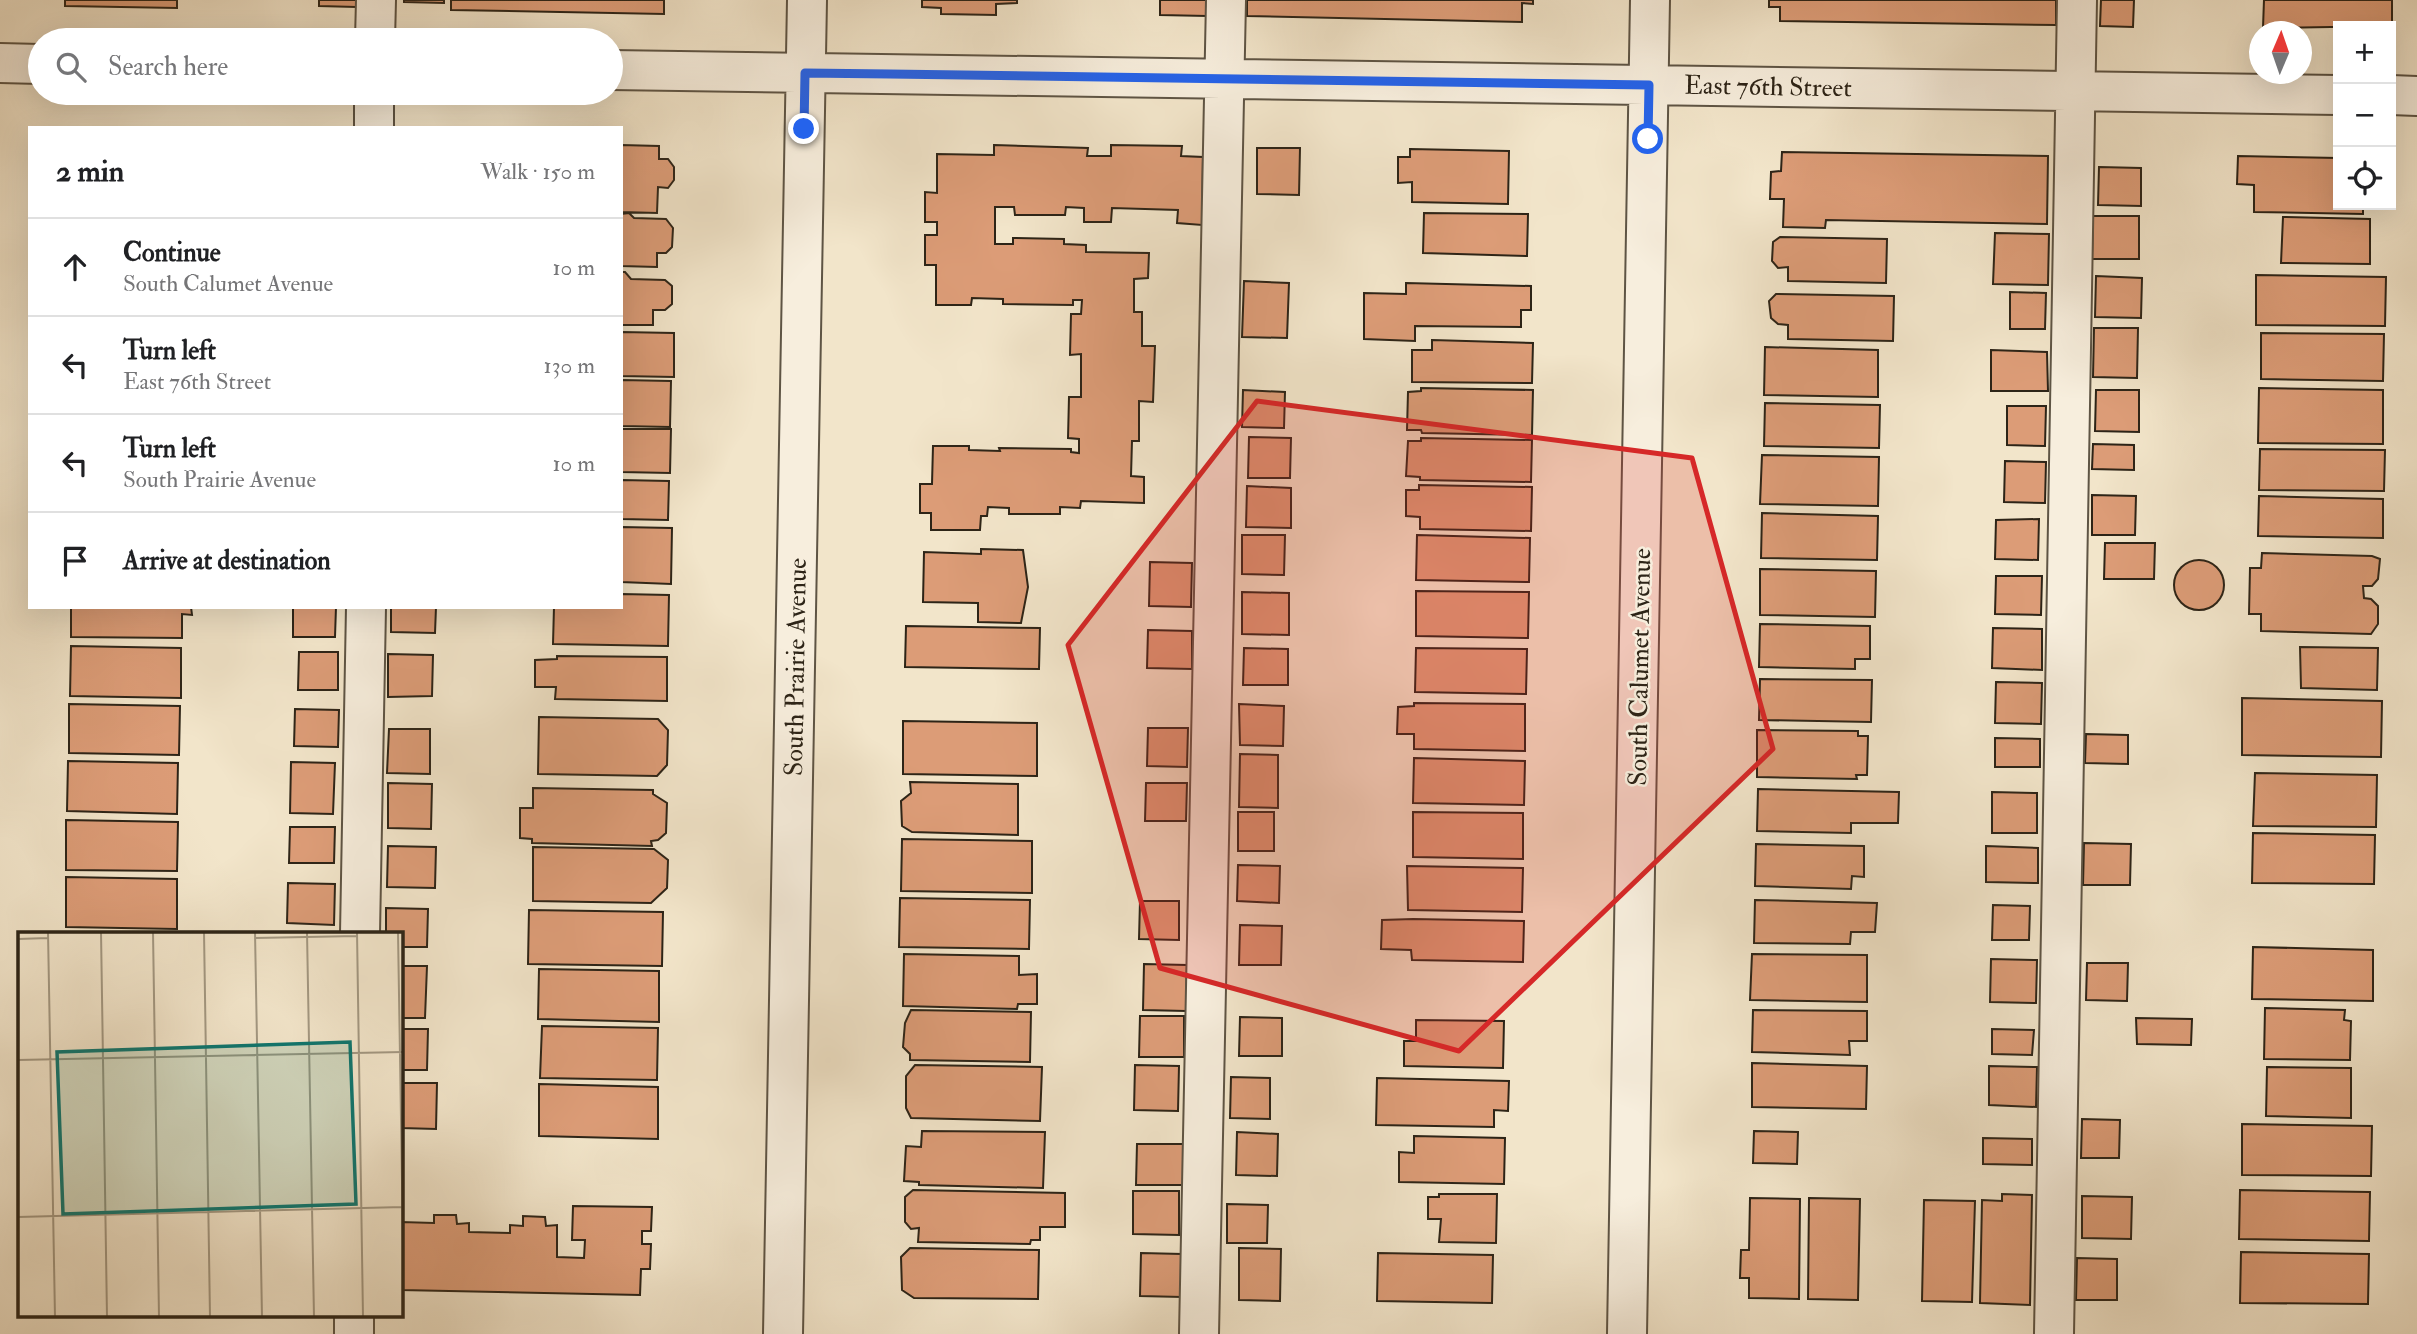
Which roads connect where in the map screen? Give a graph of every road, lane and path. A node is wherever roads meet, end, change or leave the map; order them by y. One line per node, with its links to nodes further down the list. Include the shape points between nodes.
1 (376, 0): 6 (street)
2 (807, 0): 10 (street, South Prairie Avenue)
3 (1226, 0): 11 (street)
4 (1650, 0): 12 (street, South Calumet Avenue)
5 (2077, 0): 13 (street)
6 (375, 28)
7 (0, 63): 8 (street)
8 (28, 64)
9 (623, 70): 10 (street, East 76th Street)
10 (805, 73): 11 (street, East 76th Street); 23 (street, South Prairie Avenue)
11 (1224, 78): 12 (street, East 76th Street); 24 (street)
12 (1649, 85): 13 (street, East 76th Street); 25 (street, South Calumet Avenue)
13 (2076, 91): 14 (street, East 76th Street); 26 (street)
14 (2333, 95)
15 (2396, 95): 16 (street)
16 (2417, 96)
17 (374, 105): 18 (street)
18 (374, 126)
19 (366, 609): 20 (street)
20 (360, 932)
21 (354, 1316): 22 (street)
22 (354, 1334)
23 (783, 1334)
24 (1199, 1334)
25 (1627, 1334)
26 (2054, 1334)

